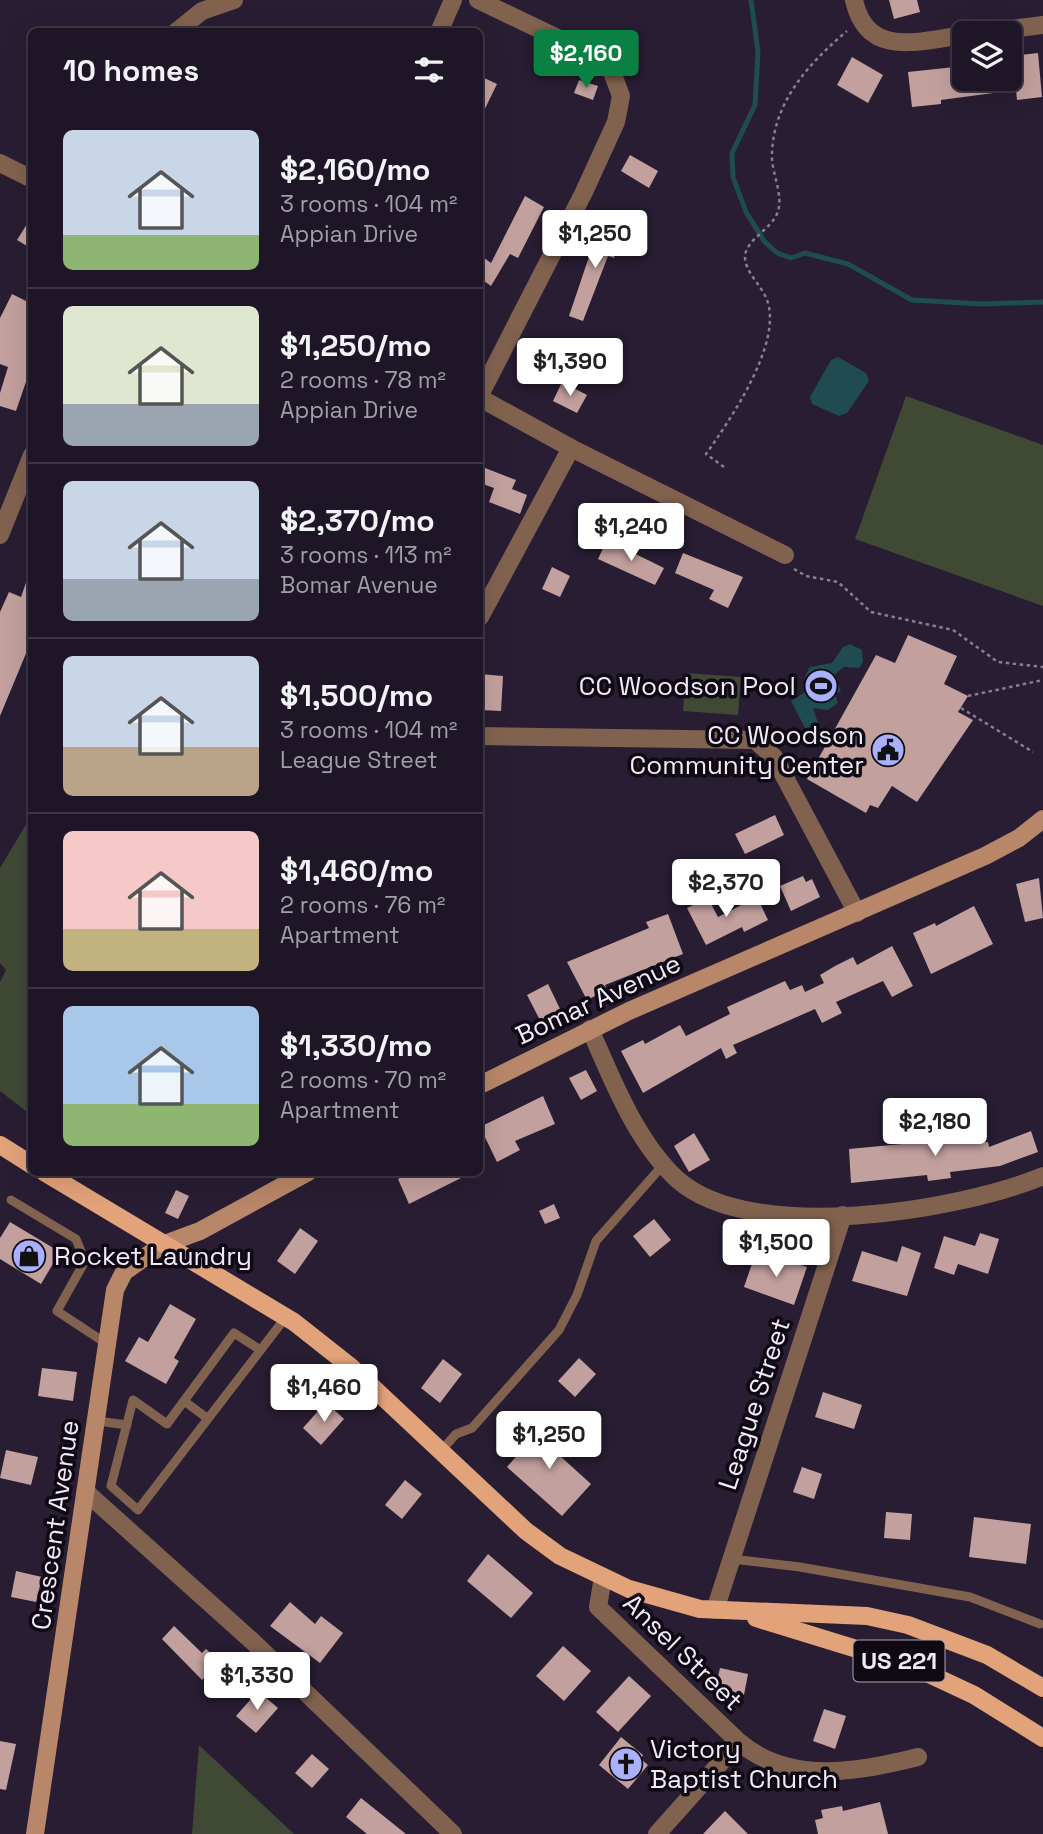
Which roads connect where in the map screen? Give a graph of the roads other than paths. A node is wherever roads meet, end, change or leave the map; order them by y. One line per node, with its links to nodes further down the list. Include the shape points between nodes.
1 (234, 0): 6 (street, via 202,11)
2 (453, 0): 7 (street)
3 (478, 0): 12 (street, via 593,55 612,72 621,96 616,122 584,192)
4 (854, 0): 9 (street, via 859,20 875,36 895,44)
5 (1043, 25): 8 (street)
6 (181, 28)
7 (441, 28)
8 (1022, 28)
9 (952, 37)
10 (0, 163): 11 (street)
11 (28, 177)
12 (483, 390)
13 (483, 398): 14 (street)
14 (571, 448): 17 (street); 18 (street)
15 (28, 464): 16 (street)
16 (0, 535)
17 (785, 555)
18 (483, 611)
19 (483, 736): 21 (street, via 755,740 774,757)
20 (1043, 819): 21 (street, Bomar Avenue, via 985,856)
21 (857, 913): 22 (street, Bomar Avenue)
22 (590, 1029): 23 (street, Bomar Avenue); 26 (street, via 633,1118)
23 (483, 1083)
24 (0, 1145): 25 (main road)
25 (28, 1162)
26 (663, 1165): 31 (street, via 699,1194 737,1208); 40 (lane, via 596,1241 559,1330 472,1428 456,1434)
27 (50, 1176): 32 (main road, US 221)
28 (1043, 1176): 31 (street, via 926,1208)
29 (284, 1178): 32 (street, via 200,1231)
30 (11, 1200): 34 (lane, via 76,1239 85,1261 57,1311)
31 (843, 1215): 42 (street, League Street)
32 (162, 1245): 33 (main road, US 221); 34 (street, Crescent Avenue, via 124,1272 115,1290)
33 (286, 1317): 35 (lane); 40 (main road, US 221, via 351,1367)
34 (107, 1345): 38 (street, Crescent Avenue)
35 (259, 1349): 36 (lane, via 234,1333); 37 (lane)
36 (184, 1401): 37 (lane); 39 (lane, via 167,1424 133,1400)
37 (207, 1418): 39 (lane, via 138,1510 111,1486)
38 (97, 1421): 39 (lane); 41 (street, Crescent Avenue)
39 (127, 1425)
40 (441, 1451): 43 (main road, US 221, via 526,1531 560,1556)
41 (87, 1493): 51 (street, Crescent Avenue); 52 (street, via 251,1640)
42 (732, 1559): 44 (street, League Street); 46 (lane, via 800,1566 970,1597)
43 (603, 1577): 44 (main road, US 221, via 660,1600); 49 (street, Ansel Street, via 598,1607)
44 (715, 1610): 45 (main road, US 221)
45 (743, 1613): 47 (main road, US 221, via 867,1616 908,1625 988,1655); 48 (main road, US 221, via 912,1666 974,1695)
46 (1040, 1624)
47 (1043, 1688)
48 (1043, 1738)
49 (739, 1742): 50 (street, Ansel Street, via 767,1760 826,1772 875,1768); 53 (street)
50 (918, 1757)
51 (35, 1834)
52 (453, 1834)
53 (657, 1834)

